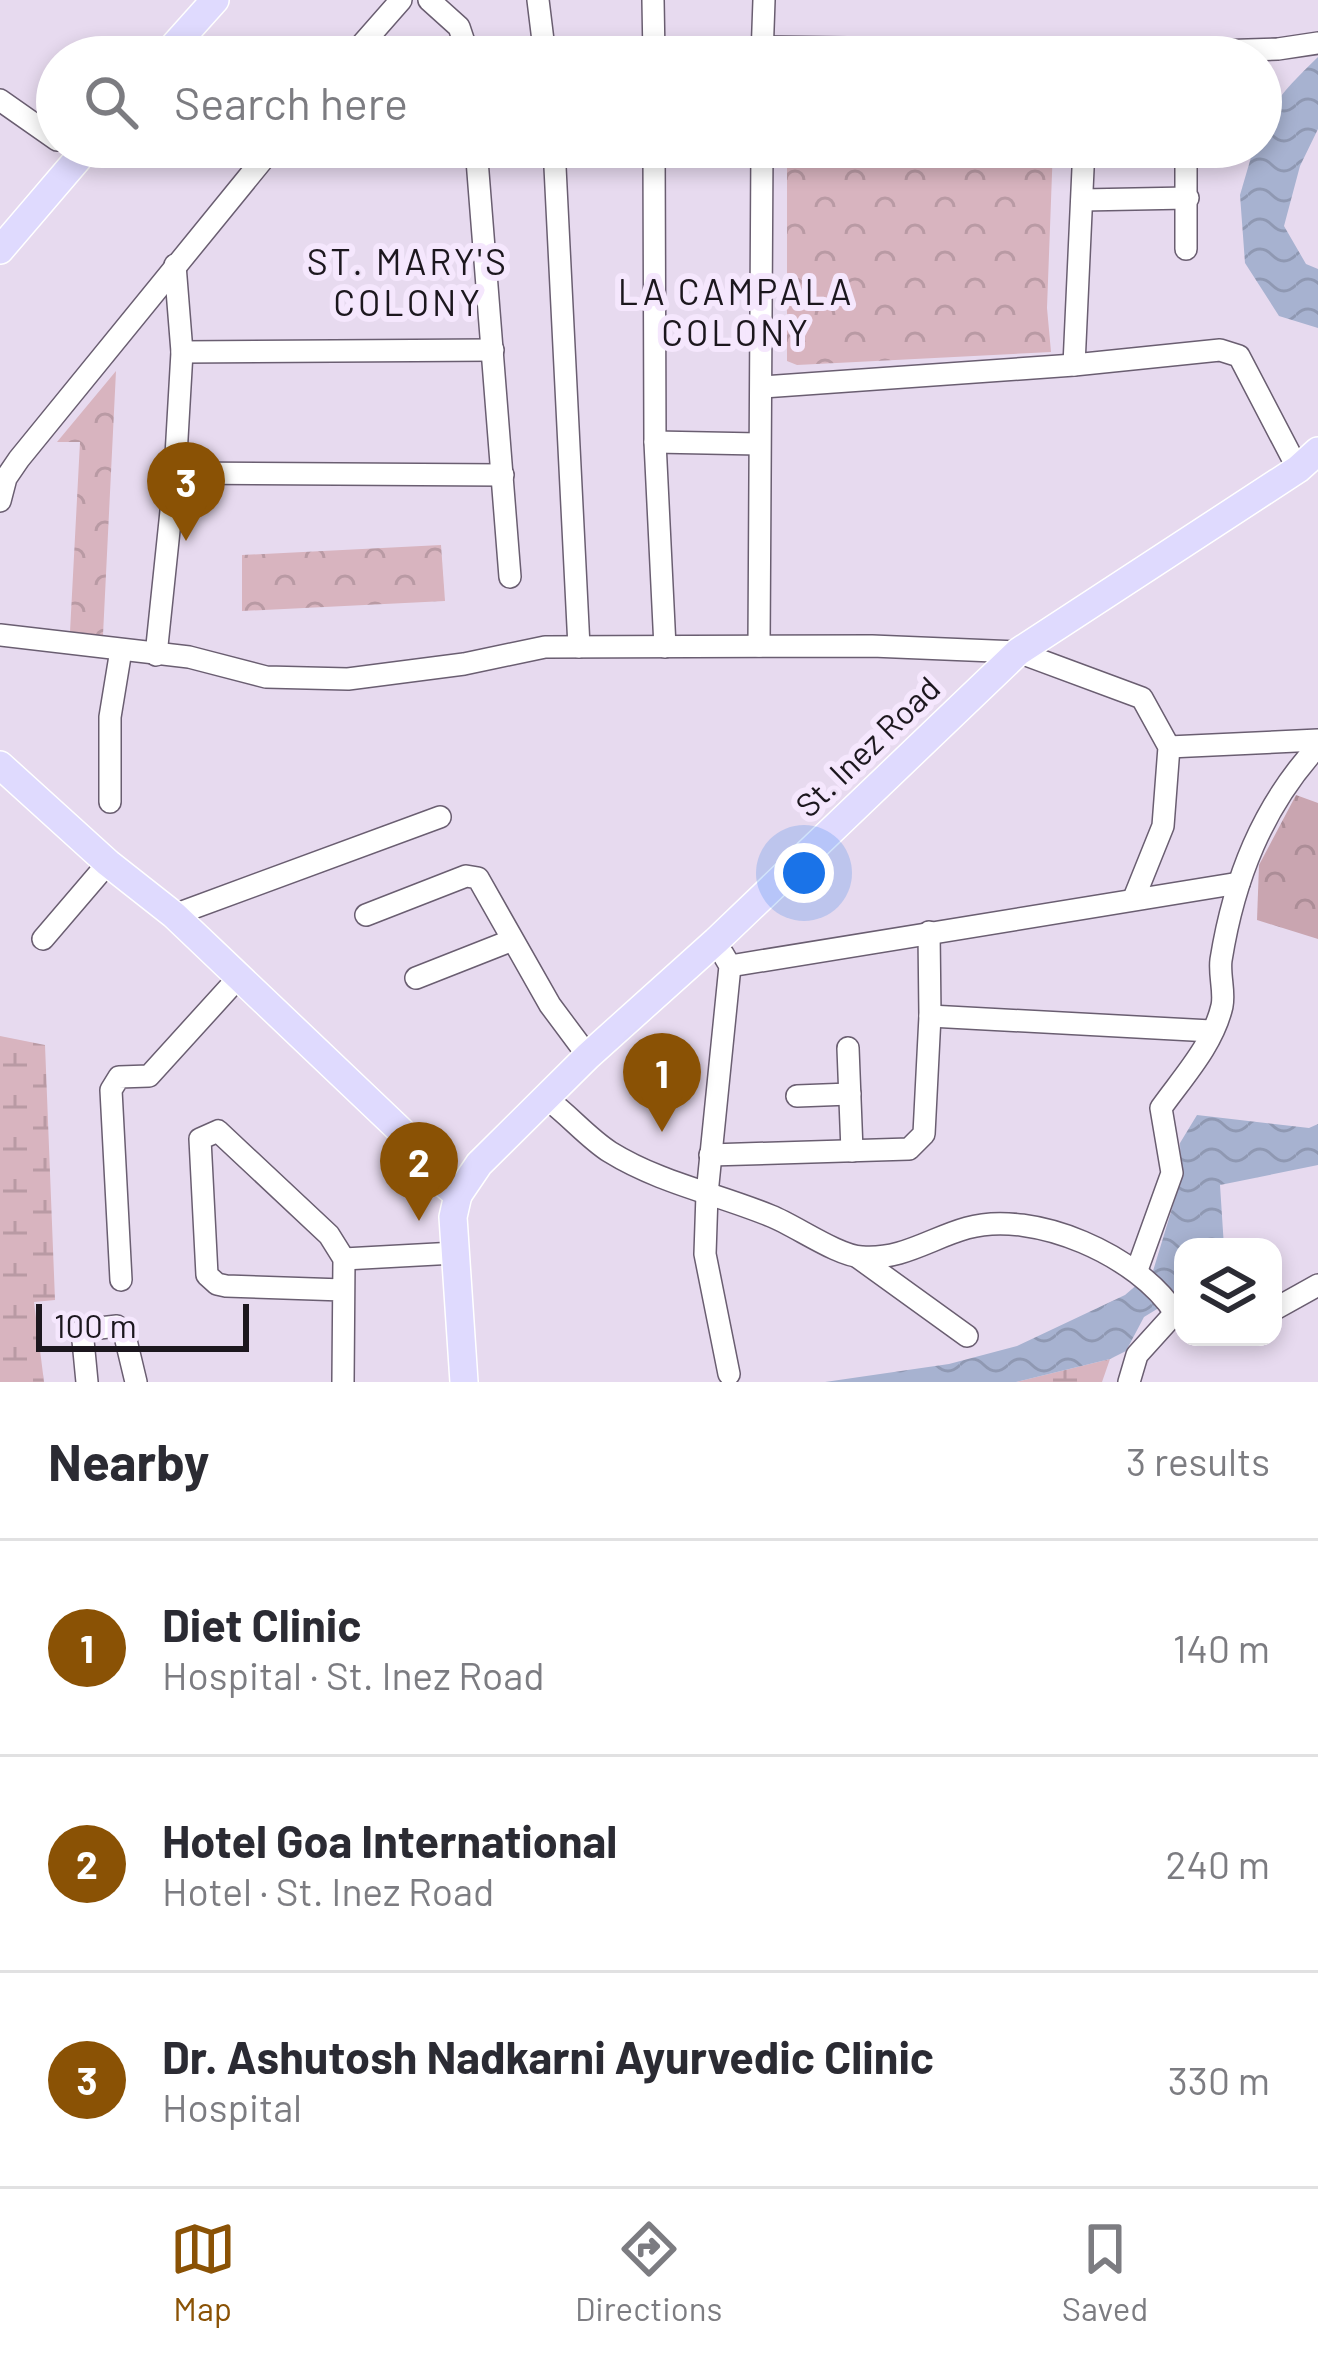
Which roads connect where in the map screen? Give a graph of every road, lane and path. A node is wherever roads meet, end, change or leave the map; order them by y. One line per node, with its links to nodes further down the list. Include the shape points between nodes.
1 (200, 0): 8 (main road)
2 (215, 0): 9 (main road)
3 (401, 0): 10 (street)
4 (430, 0): 11 (street)
5 (538, 0): 12 (street)
6 (653, 0): 13 (street)
7 (764, 0): 14 (street)
8 (168, 36)
9 (183, 36)
10 (369, 36)
11 (462, 36)
12 (542, 36)
13 (654, 36)
14 (763, 36)
15 (1318, 43): 16 (street)
16 (1282, 49)
17 (0, 100): 18 (street)
18 (36, 123)
19 (53, 168): 30 (main road)
20 (56, 168): 32 (main road)
21 (251, 168): 33 (street)
22 (478, 168): 34 (street)
23 (555, 168): 46 (street)
24 (654, 168): 38 (street)
25 (763, 168): 37 (street)
26 (1083, 168): 29 (street)
27 (1187, 168): 28 (street)
28 (1188, 198): 29 (street); 31 (street)
29 (1082, 200): 36 (street)
30 (0, 231)
31 (1186, 249)
32 (0, 250)
33 (175, 266): 35 (street); 43 (street, via 19,459)
34 (494, 350): 35 (street); 42 (street)
35 (182, 352): 41 (street)
36 (1074, 365): 37 (street); 40 (street, via 1220,350 1239,356)
37 (763, 387): 39 (street)
38 (655, 442): 39 (street); 48 (street)
39 (760, 443): 47 (street)
40 (1308, 460): 50 (main road, St. Inez Road)
41 (176, 473): 42 (street); 51 (street)
42 (503, 475): 44 (street)
43 (0, 501)
44 (510, 577)
45 (0, 635): 49 (street)
46 (579, 646): 48 (street); 51 (street, via 348,679 266,677)
47 (759, 646): 48 (street); 50 (street)
48 (665, 647)
49 (121, 650): 51 (street); 55 (street, via 110,717)
50 (1018, 652): 53 (street, via 1142,698); 65 (main road, St. Inez Road)
51 (156, 655)
52 (1318, 743): 53 (street); 58 (street, via 1256,831)
53 (1169, 747): 59 (street, via 1163,826)
54 (0, 765): 57 (main road)
55 (110, 802)
56 (440, 817): 60 (street)
57 (107, 863): 60 (main road); 63 (street)
58 (1239, 883): 59 (street); 69 (street, via 1220,965 1223,1004)
59 (1134, 898): 62 (street)
60 (174, 915): 66 (main road)
61 (366, 915): 64 (street, via 472,876)
62 (929, 932): 65 (street); 68 (street)
63 (43, 939)
64 (510, 941): 67 (street); 71 (street)
65 (723, 953): 71 (main road, St. Inez Road); 76 (street)
66 (238, 978): 77 (main road); 83 (street, via 149,1076 119,1077 111,1090)
67 (416, 978)
68 (930, 1016): 69 (street); 75 (street, via 924,1134 909,1149)
69 (1211, 1030): 82 (street, via 1161,1108 1172,1173)
70 (848, 1048): 72 (street)
71 (588, 1056): 74 (main road, St. Inez Road)
72 (850, 1094): 73 (street); 75 (street)
73 (797, 1096)
74 (547, 1100): 77 (main road, St. Inez Road); 78 (street, via 606,1150)
75 (852, 1150): 76 (street)
76 (710, 1156): 78 (street)
77 (458, 1195): 79 (main road)
78 (707, 1195): 80 (street); 90 (street, via 705,1254)
79 (455, 1253): 81 (street); 94 (main road)
80 (859, 1258): 82 (street, via 909,1252 970,1226 1030,1226 1087,1242); 89 (street)
81 (344, 1259): 84 (street); 84 (street, via 329,1235 218,1131 200,1139 212,1281)
82 (1137, 1270): 87 (street)
83 (121, 1280)
84 (343, 1290): 93 (street)
85 (1317, 1290): 86 (street)
86 (1282, 1306)
87 (1174, 1310)
88 (1174, 1320): 95 (street, via 1137,1355)
89 (967, 1336)
90 (729, 1374)
91 (87, 1382): 92 (street, via 82,1330 117,1326)
92 (136, 1382)
93 (344, 1382)
94 (464, 1382)
95 (1129, 1382)

